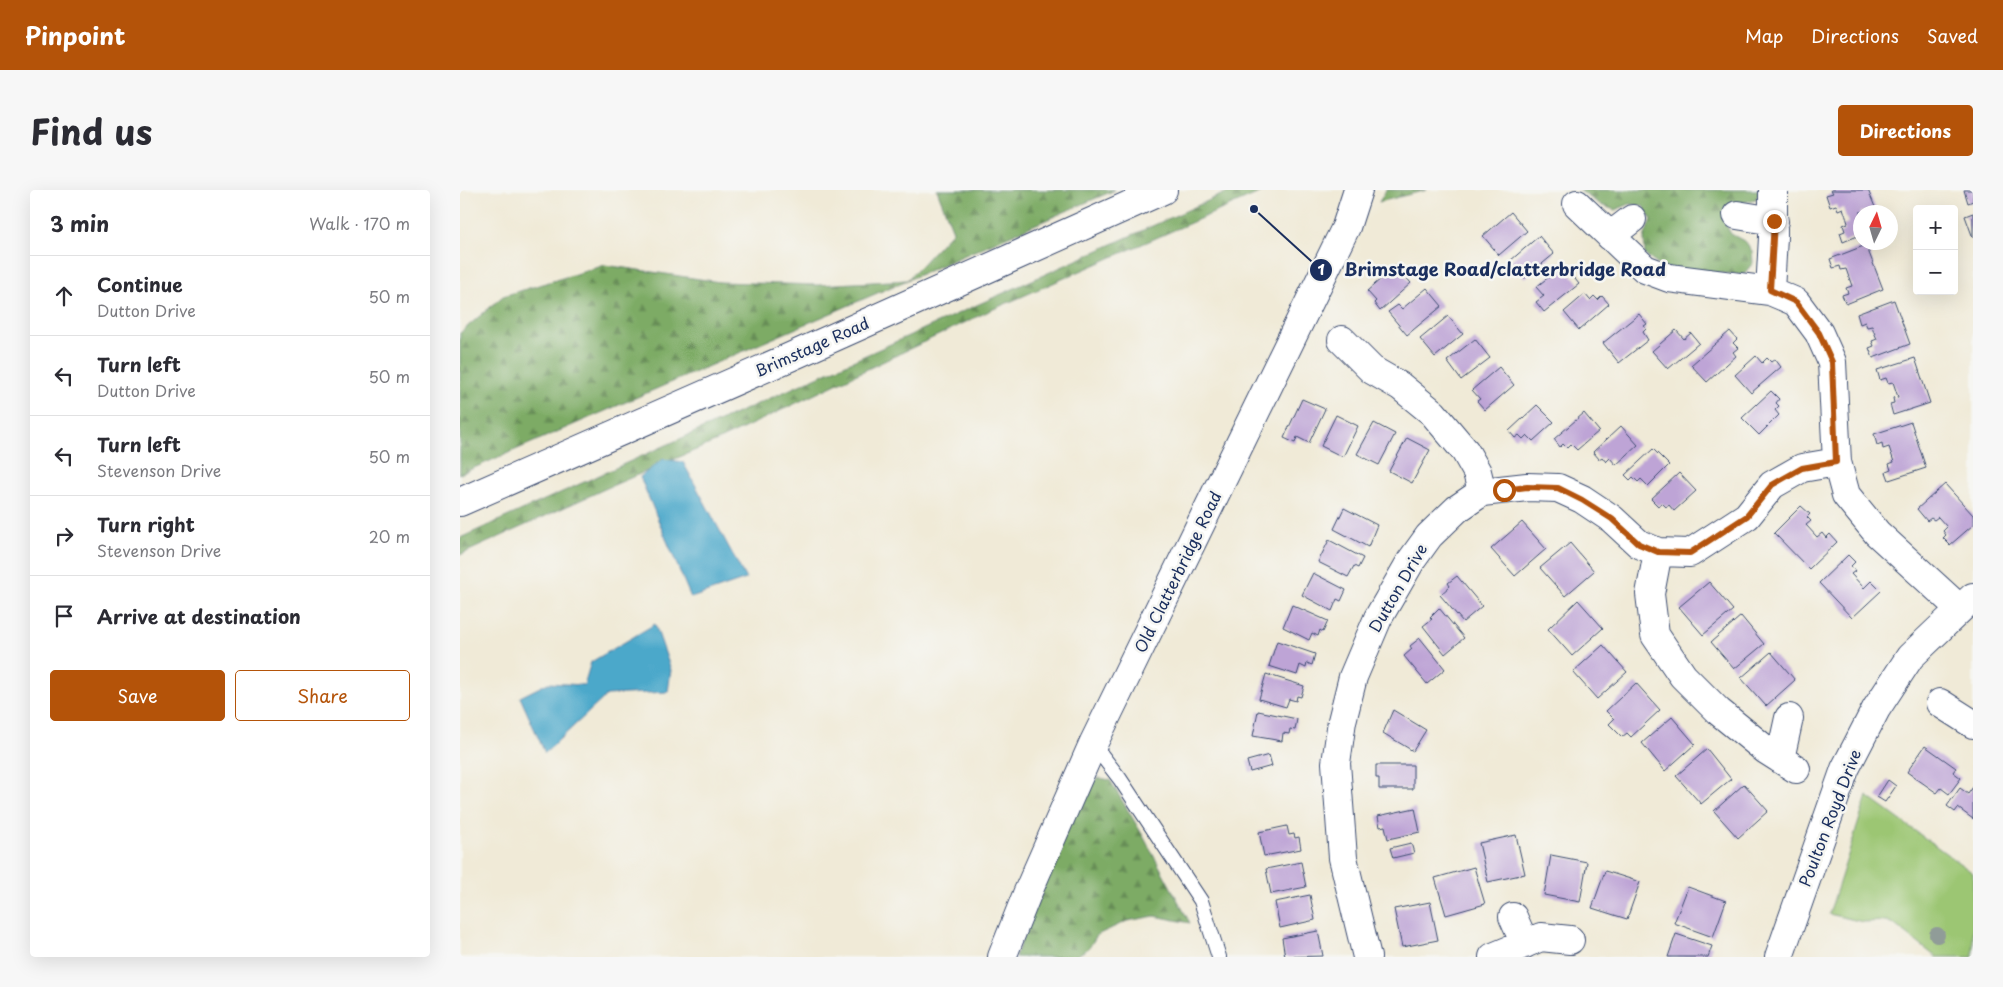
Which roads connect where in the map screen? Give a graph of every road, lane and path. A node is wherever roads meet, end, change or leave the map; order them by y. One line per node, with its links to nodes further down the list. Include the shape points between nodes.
1 (1163, 190): 13 (street, Brimstage Road)
2 (1358, 190): 19 (street, Old Clatterbridge Road, via 1341,236)
3 (1773, 190): 7 (street)
4 (1576, 204): 8 (street)
5 (1737, 215): 7 (street)
6 (1632, 219): 8 (street)
7 (1774, 221): 9 (street)
8 (1610, 236): 9 (street, via 1645,269 1669,278)
9 (1770, 290): 11 (street, via 1796,302 1819,333 1832,362)
10 (1342, 340): 12 (street, via 1362,376 1400,386 1433,414 1466,451 1477,472)
11 (1836, 462): 14 (street, Dutton Drive, via 1802,468 1772,485 1747,516 1690,553); 15 (street, via 1846,495 1877,533)
12 (1482, 492): 14 (street, Dutton Drive, via 1527,487 1558,488 1612,519 1639,544); 25 (street, Dutton Drive, via 1457,509 1429,536 1411,561 1378,618 1354,677 1342,721 1336,763 1343,858)
13 (460, 502)
14 (1658, 552): 17 (street, via 1650,594 1655,636 1683,676 1718,711 1788,764)
15 (1967, 603): 27 (street, Poulton Royd Drive, via 1910,656 1876,709 1845,769)
16 (1940, 703): 18 (street)
17 (1789, 718)
18 (1973, 724)
19 (1094, 744): 23 (street, Old Clatterbridge Road); 24 (lane, via 1200,901)
20 (1513, 917): 22 (street)
21 (1570, 940): 22 (street, via 1541,937)
22 (1525, 944): 26 (street)
23 (1002, 957)
24 (1219, 957)
25 (1367, 957)
26 (1492, 957)
27 (1778, 957)

